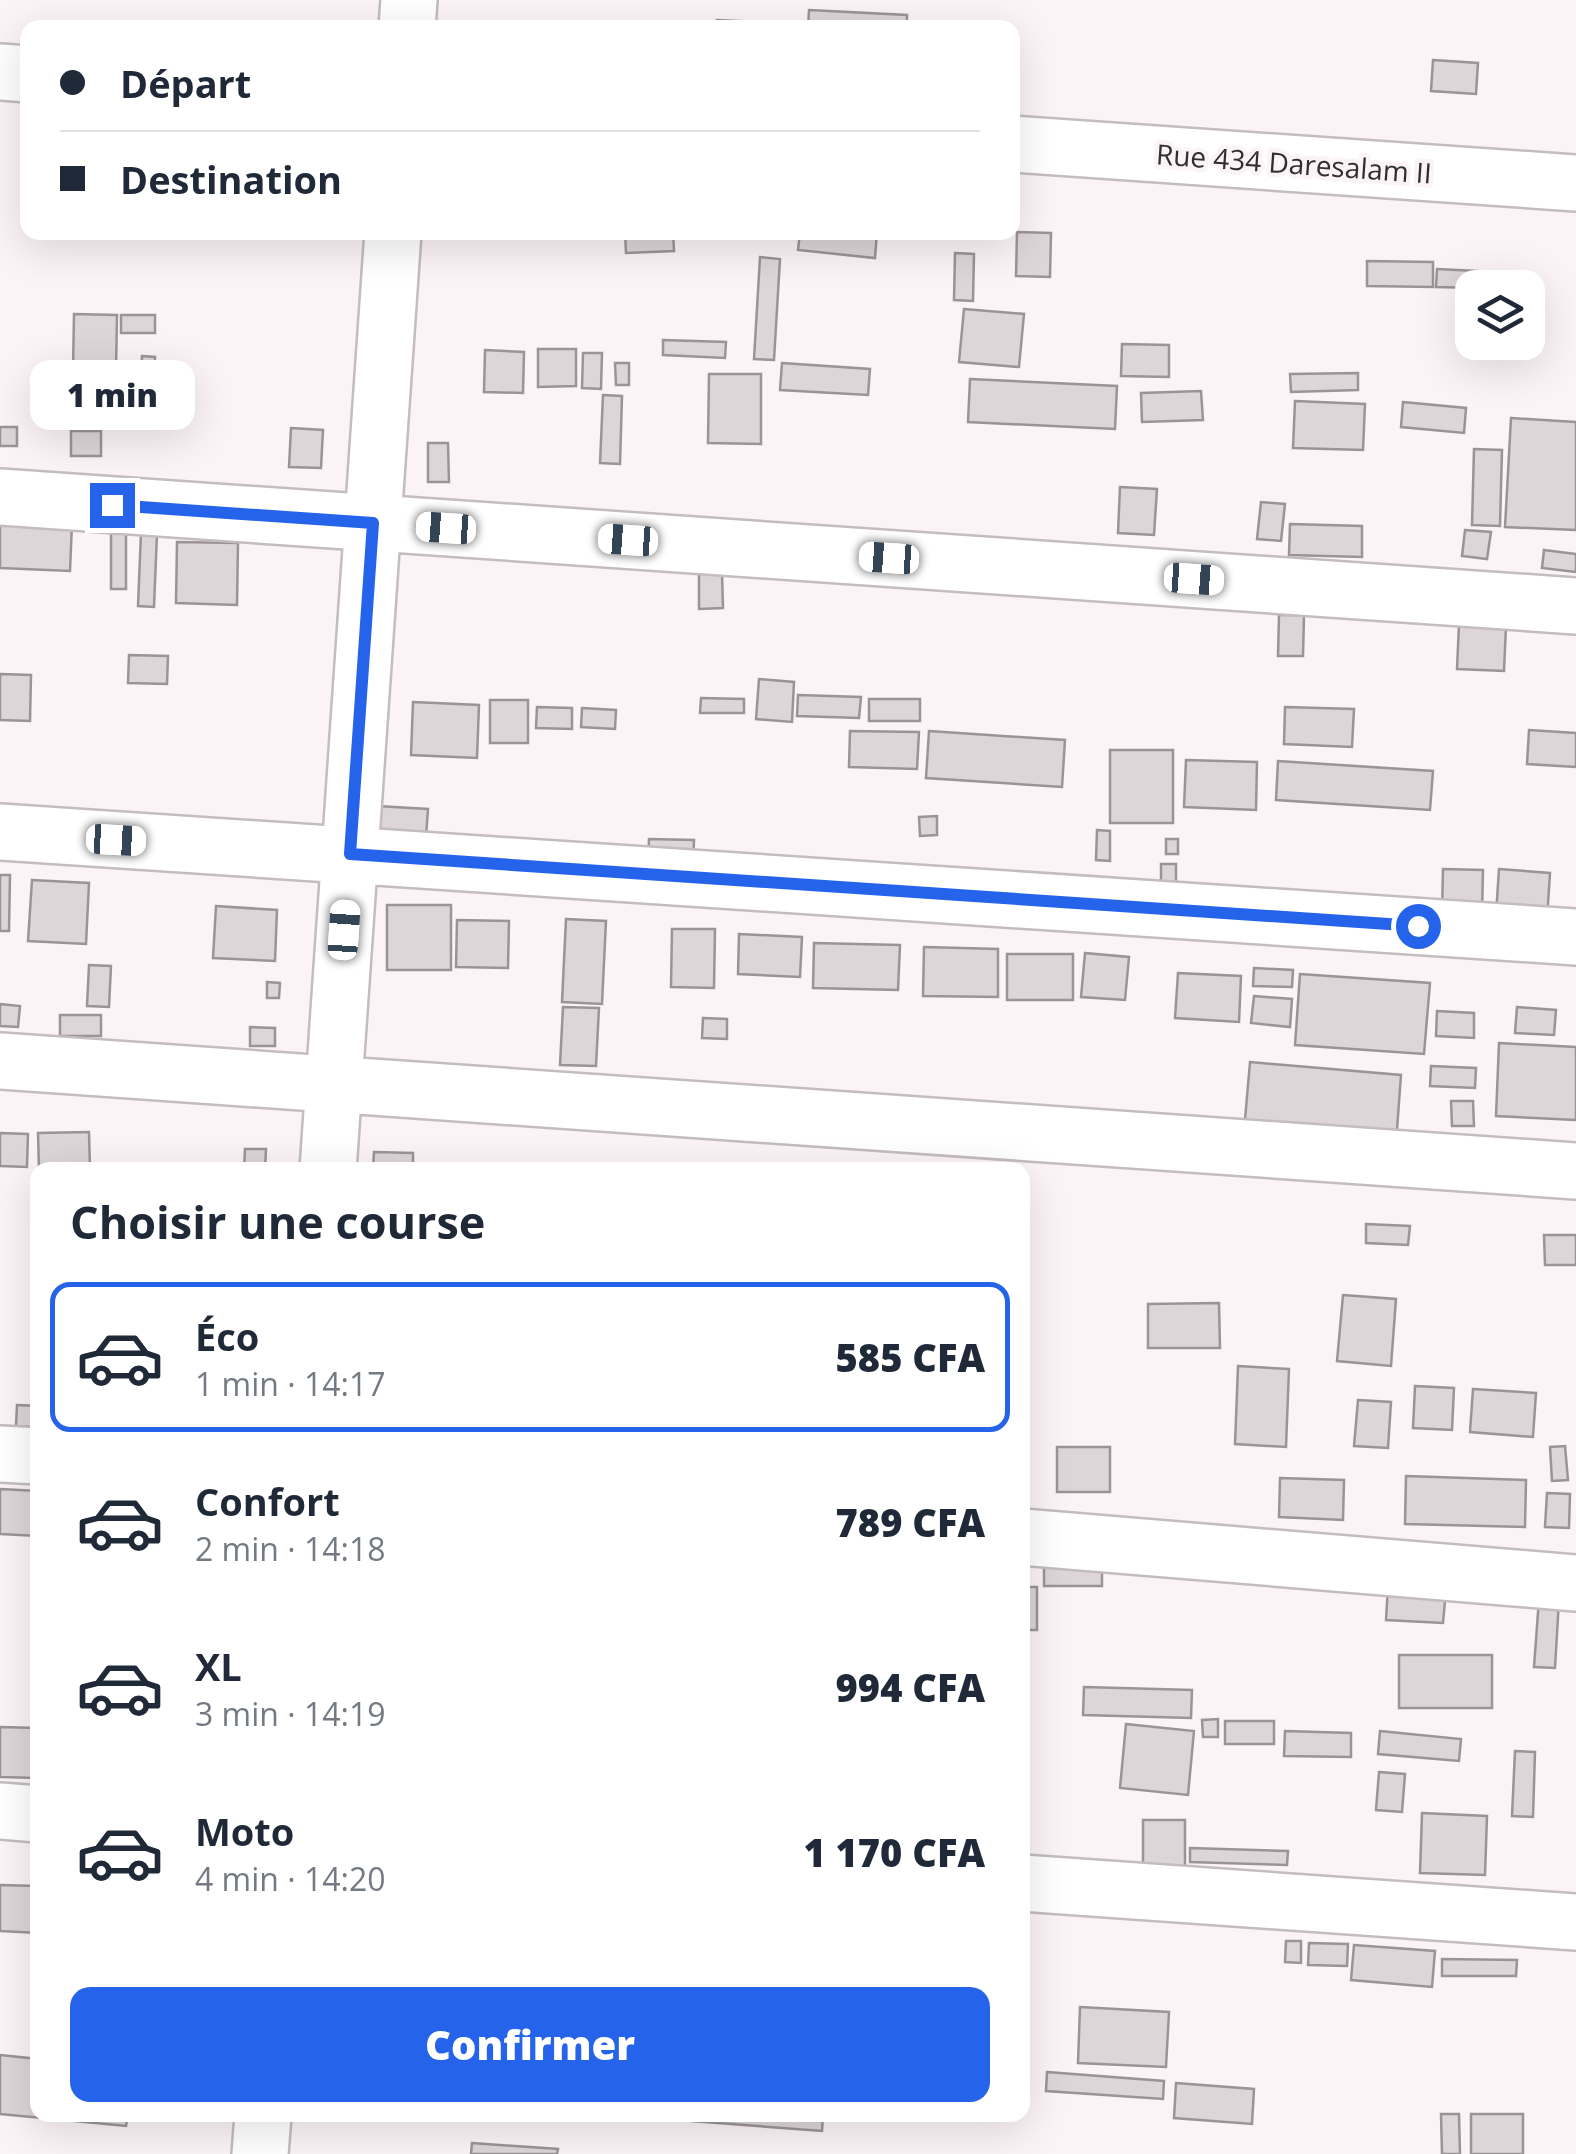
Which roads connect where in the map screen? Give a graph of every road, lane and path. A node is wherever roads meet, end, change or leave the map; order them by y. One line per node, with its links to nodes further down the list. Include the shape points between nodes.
1 (1020, 145): 2 (street, Rue 434 Daresalam II)
2 (1576, 183)
3 (392, 240): 5 (street)
4 (0, 497): 5 (street)
5 (373, 523): 6 (street); 8 (street)
6 (1576, 606)
7 (0, 832): 8 (street)
8 (350, 854): 9 (street); 11 (street)
9 (1576, 937)
10 (0, 1061): 11 (street)
11 (334, 1083): 12 (street); 13 (street)
12 (329, 1162)
13 (1576, 1171)
14 (0, 1454): 15 (street)
15 (30, 1456)
16 (1030, 1538): 17 (street)
17 (1576, 1583)
18 (0, 1812): 19 (street)
19 (30, 1814)
20 (1030, 1884): 21 (street)
21 (1576, 1922)
22 (262, 2122): 23 (street)
23 (260, 2154)

